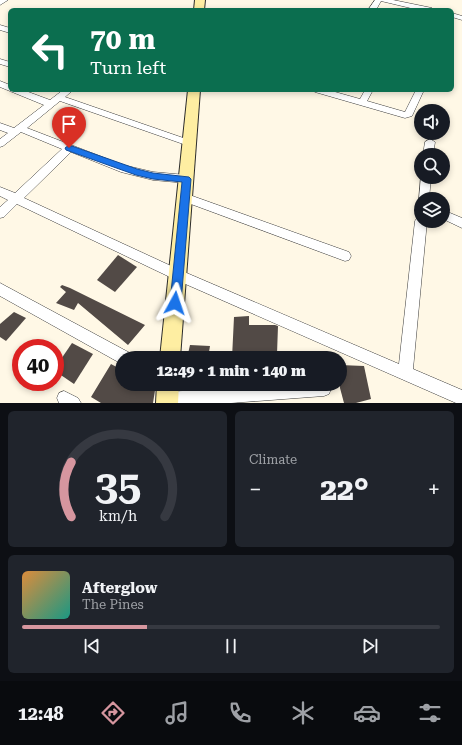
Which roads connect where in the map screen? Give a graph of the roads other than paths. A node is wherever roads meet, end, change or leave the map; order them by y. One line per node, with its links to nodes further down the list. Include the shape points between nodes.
1 (5, 0): 3 (street)
2 (384, 0): 4 (street)
3 (0, 3)
4 (419, 8)
5 (22, 92): 11 (street)
6 (66, 92): 11 (street)
7 (191, 92): 16 (street)
8 (326, 92): 12 (street)
9 (368, 92): 12 (street)
10 (419, 92): 12 (street, via 409,114 398,114)
11 (55, 101): 14 (street); 16 (street)
12 (362, 103)
13 (0, 126): 14 (street)
14 (17, 130): 17 (street); 18 (street)
15 (430, 142): 19 (street)
16 (189, 143): 20 (street)
17 (0, 144)
18 (69, 148): 20 (street, via 136,172); 23 (street)
19 (429, 148)
20 (186, 179): 22 (street)
21 (0, 191): 23 (street)
22 (184, 197): 28 (street); 29 (street)
23 (16, 199): 24 (street); 29 (street)
24 (0, 214)
25 (450, 218): 26 (street)
26 (462, 224)
27 (420, 228): 33 (street)
28 (345, 256)
29 (178, 275): 31 (street); 33 (street)
30 (0, 289): 32 (street)
31 (171, 351)
32 (115, 352)
33 (405, 373): 36 (street)
34 (279, 391): 35 (street)
35 (167, 396)
36 (462, 398)

